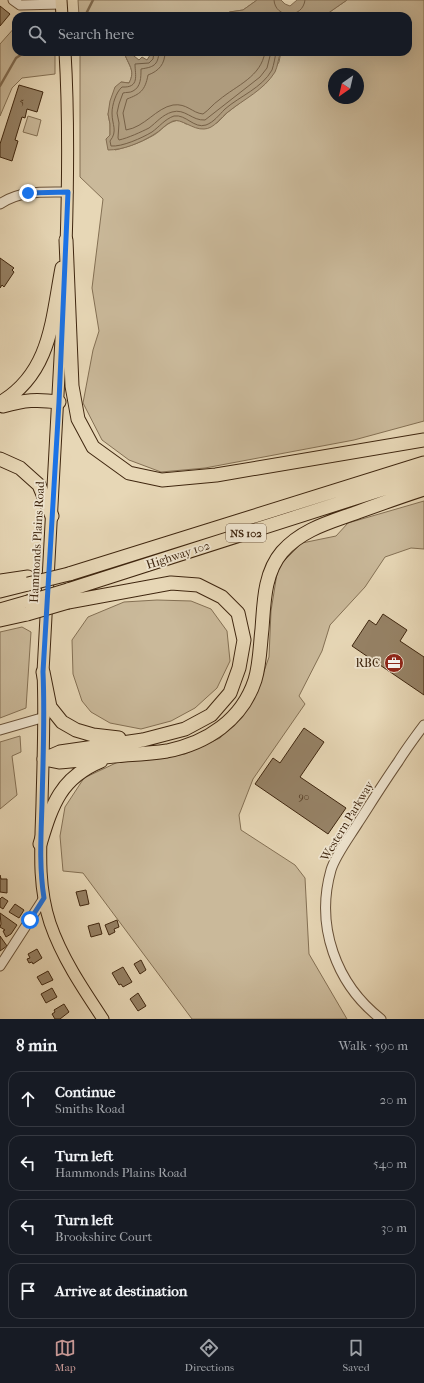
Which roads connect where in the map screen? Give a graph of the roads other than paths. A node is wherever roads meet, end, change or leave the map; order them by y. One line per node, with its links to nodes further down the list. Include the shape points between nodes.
1 (13, 0): 2 (street, via 20,5)
2 (61, 2): 3 (main road)
3 (62, 12)
4 (65, 56): 5 (main road, Hammonds Plains Road)
5 (68, 192): 6 (street, via 28,193); 7 (main road, Hammonds Plains Road)
6 (0, 204)
7 (66, 244): 8 (main road, Hammonds Plains Road); 9 (highway, via 49,335 41,359 28,380 12,396); 11 (highway, via 72,386 78,419 93,447 129,473 162,480 216,475)
8 (59, 402): 10 (highway, via 40,399); 16 (main road, Hammonds Plains Road)
9 (0, 403)
10 (0, 407)
11 (424, 440)
12 (0, 459): 16 (highway, via 20,468 39,485)
13 (424, 463): 17 (highway, Highway 102 / NS 102, bridge, via 125,556)
14 (424, 476): 20 (highway, Highway 102 / NS 102)
15 (424, 489): 29 (highway, via 315,527 297,538 282,552 273,566 267,584 259,660 254,681 243,705 225,724 213,734 182,747 159,752)
16 (52, 516): 24 (main road, Hammonds Plains Road)
17 (28, 580): 18 (highway); 19 (highway, Highway 102 / NS 102)
18 (0, 581)
19 (0, 591)
20 (68, 596): 21 (highway, Highway 102 / NS 102, bridge); 28 (highway, via 171,583 198,585 222,598 238,613 244,640 240,668 230,693 212,715 185,730)
21 (27, 608): 22 (highway, Highway 102 / NS 102); 23 (highway)
22 (0, 610)
23 (0, 620)
24 (43, 672): 25 (main road, Hammonds Plains Road); 28 (highway, via 50,707 62,722 93,735)
25 (45, 717): 27 (street); 30 (main road, Hammonds Plains Road)
26 (424, 724): 35 (street, Western Parkway, via 345,844 331,869 325,897 327,928 335,960 351,989)
27 (0, 730)
28 (143, 740): 30 (highway, via 60,752)
29 (112, 756): 30 (highway, via 59,762); 31 (highway, via 88,766 62,789 53,803)
30 (44, 759): 31 (main road, Hammonds Plains Road)
31 (40, 844): 32 (main road, Hammonds Plains Road)
32 (44, 898): 33 (street); 34 (main road, Hammonds Plains Road, via 50,924 72,973)
33 (0, 966)
34 (103, 1019)
35 (381, 1019)

